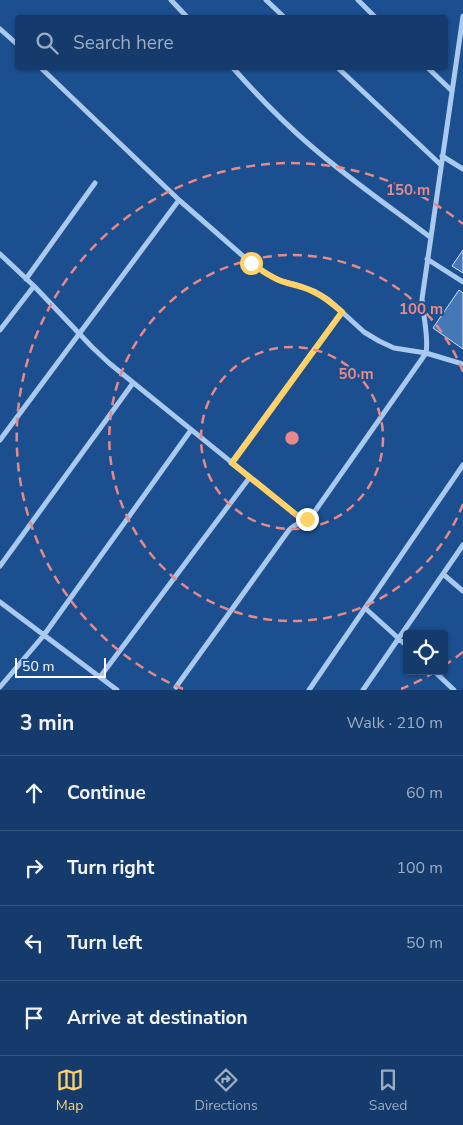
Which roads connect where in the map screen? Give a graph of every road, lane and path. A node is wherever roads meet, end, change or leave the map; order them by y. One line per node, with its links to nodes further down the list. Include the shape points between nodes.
1 (171, 0): 4 (street)
2 (266, 0): 5 (street)
3 (358, 0): 6 (street)
4 (185, 15)
5 (282, 15)
6 (373, 15)
7 (463, 16): 14 (street)
8 (0, 29): 9 (street)
9 (15, 43)
10 (42, 70): 19 (street)
11 (235, 70): 20 (street, via 310,145)
12 (340, 70): 16 (street)
13 (430, 70): 14 (street)
14 (452, 91): 15 (street)
15 (442, 156): 16 (street); 17 (street)
16 (441, 165): 20 (street)
17 (463, 169)
18 (96, 182): 23 (street)
19 (179, 200): 26 (street, via 265,273 314,292); 28 (street)
20 (430, 237): 22 (street)
21 (0, 254): 23 (street)
22 (427, 259): 24 (street); 29 (street, via 422,299)
23 (26, 279): 25 (street)
24 (463, 282)
25 (34, 286): 27 (street); 28 (street)
26 (342, 312): 29 (street, via 379,342); 35 (street)
27 (0, 330)
28 (80, 334): 31 (street); 33 (street)
29 (426, 353): 30 (street); 38 (street, via 313,514)
30 (463, 364)
31 (133, 383): 32 (street); 40 (street)
32 (191, 430): 35 (street); 45 (street)
33 (2, 432): 34 (street)
34 (0, 440)
35 (232, 463): 37 (street)
36 (463, 465): 44 (street)
37 (250, 478): 38 (street); 49 (street)
38 (304, 521): 52 (street, via 289,530)
39 (463, 545): 41 (street)
40 (0, 566)
41 (443, 574): 42 (street); 46 (street)
42 (463, 591)
43 (0, 602): 45 (street)
44 (365, 608): 46 (street); 55 (street)
45 (44, 635): 49 (street); 51 (street)
46 (398, 638): 47 (street); 56 (street)
47 (403, 642)
48 (438, 675): 57 (street)
49 (100, 677): 50 (street)
50 (110, 684): 53 (street); 54 (street)
51 (0, 687)
52 (176, 687)
53 (106, 690)
54 (117, 690)
55 (309, 690)
56 (363, 690)
57 (454, 690)

